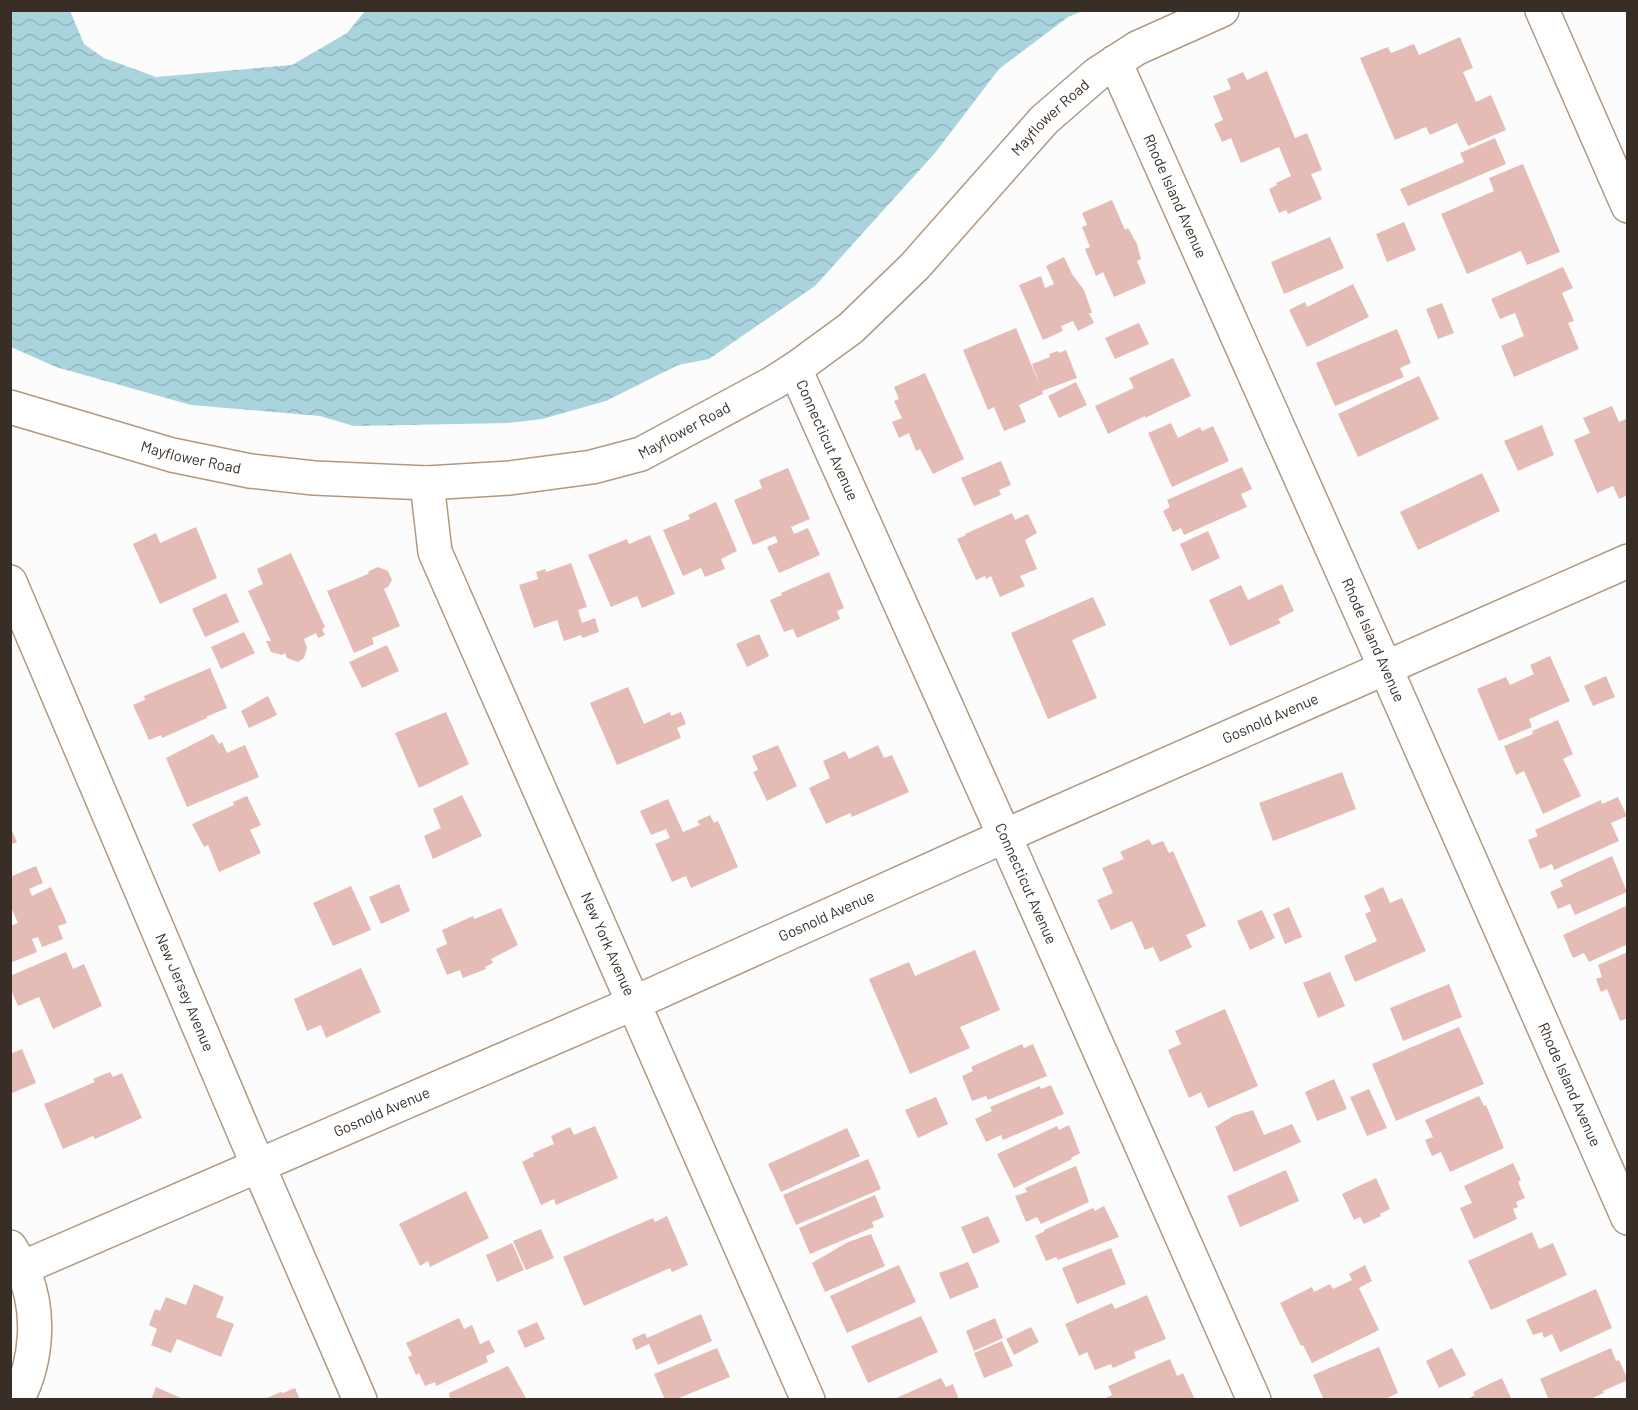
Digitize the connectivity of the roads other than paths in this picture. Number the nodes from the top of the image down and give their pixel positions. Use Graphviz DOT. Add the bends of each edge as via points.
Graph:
graph roads {
  1 [pos="1222,10"];
  2 [pos="1542,10"];
  3 [pos="1115,62"];
  4 [pos="1628,207"];
  5 [pos="795,369"];
  6 [pos="10,407"];
  7 [pos="427,483"];
  8 [pos="1628,561"];
  9 [pos="10,582"];
  10 [pos="1385,667"];
  11 [pos="1005,836"];
  12 [pos="634,1003"];
  13 [pos="258,1165"];
  14 [pos="1628,1218"];
  15 [pos="16,1258"];
  16 [pos="17,1400"];
  17 [pos="360,1400"];
  18 [pos="808,1400"];
  19 [pos="1254,1400"];
  1 -- 3 [label="street, Mayflower Road"];
  2 -- 4 [label="street"];
  3 -- 5 [label="street, Mayflower Road" via="1044,120 915,266 851,328"];
  3 -- 10 [label="street, Rhode Island Avenue"];
  5 -- 7 [label="street, Mayflower Road" via="641,454 592,467 510,478"];
  5 -- 11 [label="street, Connecticut Avenue"];
  6 -- 7 [label="street, Mayflower Road" via="172,455 250,471"];
  7 -- 12 [label="street, New York Avenue" via="435,552"];
  8 -- 10 [label="street, Gosnold Avenue"];
  9 -- 13 [label="street, New Jersey Avenue"];
  10 -- 11 [label="street, Gosnold Avenue"];
  10 -- 14 [label="street, Rhode Island Avenue"];
  11 -- 12 [label="street, Gosnold Avenue"];
  11 -- 19 [label="street, Connecticut Avenue"];
  12 -- 13 [label="street, Gosnold Avenue"];
  12 -- 18 [label="street, New York Avenue"];
  13 -- 15 [label="street, Gosnold Avenue"];
  13 -- 17 [label="street, New Jersey Avenue"];
  15 -- 16 [label="street" via="32,1298 35,1327 32,1358"];
}
